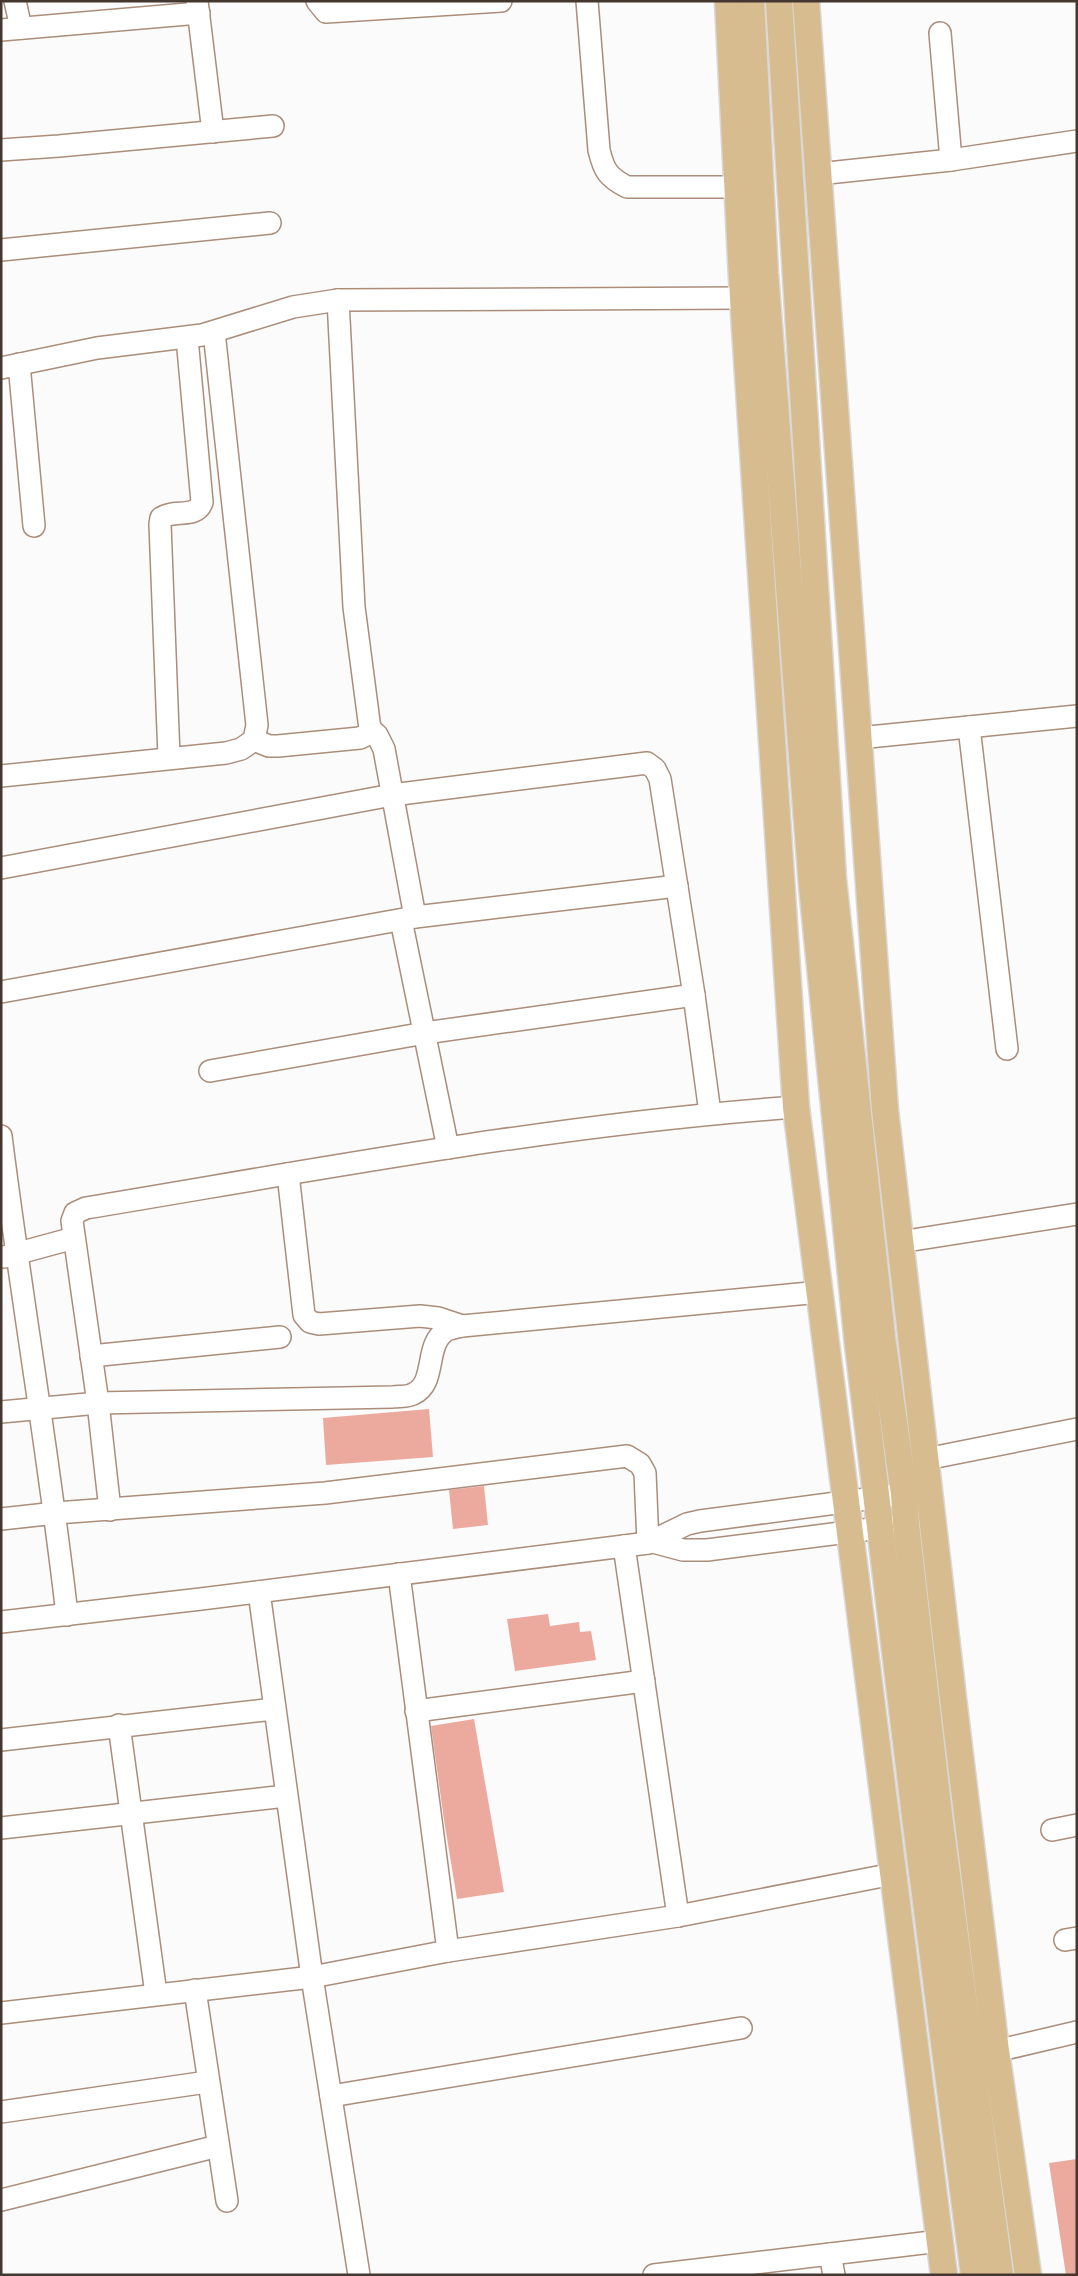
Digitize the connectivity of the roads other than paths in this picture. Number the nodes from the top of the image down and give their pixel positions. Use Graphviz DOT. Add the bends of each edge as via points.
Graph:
graph roads {
  1 [pos="15,1"];
  2 [pos="317,1"];
  3 [pos="501,1"];
  4 [pos="587,1"];
  5 [pos="728,1"];
  6 [pos="751,1"];
  7 [pos="779,1"];
  8 [pos="806,1"];
  9 [pos="198,7"];
  10 [pos="11,29"];
  11 [pos="940,33"];
  12 [pos="273,126"];
  13 [pos="213,132"];
  14 [pos="1077,141"];
  15 [pos="1,150"];
  16 [pos="951,160"];
  17 [pos="818,174"];
  18 [pos="750,186"];
  19 [pos="270,223"];
  20 [pos="1,250"];
  21 [pos="743,298"];
  22 [pos="338,300"];
  23 [pos="214,332"];
  24 [pos="187,338"];
  25 [pos="10,366"];
  26 [pos="34,526"];
  27 [pos="1077,716"];
  28 [pos="969,727"];
  29 [pos="370,729"];
  30 [pos="859,738"];
  31 [pos="254,740"];
  32 [pos="169,758"];
  33 [pos="1,776"];
  34 [pos="392,795"];
  35 [pos="1,868"];
  36 [pos="678,886"];
  37 [pos="408,919"];
  38 [pos="1,992"];
  39 [pos="694,995"];
  40 [pos="424,1033"];
  41 [pos="1007,1049"];
  42 [pos="210,1071"];
  43 [pos="796,1107"];
  44 [pos="710,1113"];
  45 [pos="1,1136"];
  46 [pos="448,1148"];
  47 [pos="288,1174"];
  48 [pos="1077,1214"];
  49 [pos="74,1238"];
  50 [pos="900,1242"];
  51 [pos="8,1256"];
  52 [pos="820,1292"];
  53 [pos="462,1326"];
  54 [pos="280,1338"];
  55 [pos="92,1356"];
  56 [pos="98,1403"];
  57 [pos="38,1408"];
  58 [pos="1,1412"];
  59 [pos="1077,1429"];
  60 [pos="926,1459"];
  61 [pos="930,1490"];
  62 [pos="904,1494"];
  63 [pos="878,1497"];
  64 [pos="845,1501"];
  65 [pos="110,1510"];
  66 [pos="56,1513"];
  67 [pos="1,1519"];
  68 [pos="932,1522"];
  69 [pos="906,1525"];
  70 [pos="880,1528"];
  71 [pos="849,1533"];
  72 [pos="650,1542"];
  73 [pos="624,1546"];
  74 [pos="399,1574"];
  75 [pos="259,1592"];
  76 [pos="67,1615"];
  77 [pos="1,1622"];
  78 [pos="644,1681"];
  79 [pos="274,1709"];
  80 [pos="416,1711"];
  81 [pos="119,1725"];
  82 [pos="1,1740"];
  83 [pos="286,1796"];
  84 [pos="131,1815"];
  85 [pos="1077,1825"];
  86 [pos="1,1828"];
  87 [pos="1052,1830"];
  88 [pos="893,1874"];
  89 [pos="678,1916"];
  90 [pos="448,1951"];
  91 [pos="312,1977"];
  92 [pos="195,1990"];
  93 [pos="156,1994"];
  94 [pos="1,2013"];
  95 [pos="741,2028"];
  96 [pos="1077,2032"];
  97 [pos="996,2051"];
  98 [pos="207,2082"];
  99 [pos="331,2096"];
  100 [pos="1,2112"];
  101 [pos="218,2146"];
  102 [pos="1,2200"];
  103 [pos="227,2201"];
  104 [pos="940,2241"];
  105 [pos="830,2254"];
  106 [pos="359,2275"];
  107 [pos="654,2275"];
  108 [pos="834,2275"];
  109 [pos="944,2275"];
  110 [pos="974,2275"];
  111 [pos="1000,2275"];
  112 [pos="1028,2275"];
  1 -- 10 [label="street"];
  2 -- 3 [label="street" via="326,12"];
  4 -- 18 [label="street" via="603,168 614,180 627,186"];
  5 -- 18 [label="main road"];
  6 -- 18 [label="main road"];
  7 -- 62 [label="main road" via="833,878 882,1338"];
  8 -- 17 [label="main road"];
  9 -- 10 [label="street"];
  9 -- 13 [label="street"];
  11 -- 16 [label="street"];
  12 -- 13 [label="street"];
  13 -- 15 [label="street"];
  14 -- 16 [label="street"];
  16 -- 17 [label="street"];
  17 -- 30 [label="main road"];
  18 -- 21 [label="main road"];
  18 -- 63 [label="main road" via="765,273 812,886 858,1345"];
  19 -- 20 [label="street"];
  21 -- 22 [label="street"];
  21 -- 43 [label="main road"];
  22 -- 23 [label="street" via="293,307"];
  22 -- 29 [label="street" via="354,606"];
  23 -- 24 [label="street"];
  23 -- 31 [label="street" via="257,725"];
  24 -- 25 [label="street" via="97,348"];
  24 -- 32 [label="street" via="202,502 190,512 166,514 160,524"];
  25 -- 26 [label="street"];
  27 -- 28 [label="street"];
  28 -- 30 [label="street"];
  28 -- 41 [label="street"];
  29 -- 31 [label="street" via="360,738 278,746"];
  29 -- 34 [label="street" via="384,749"];
  30 -- 50 [label="main road" via="885,1110"];
  31 -- 32 [label="street" via="241,749 226,753"];
  32 -- 33 [label="street"];
  34 -- 35 [label="street"];
  34 -- 36 [label="street" via="647,764 655,769 660,779"];
  34 -- 37 [label="street"];
  36 -- 37 [label="street"];
  36 -- 39 [label="street"];
  37 -- 38 [label="street"];
  37 -- 40 [label="street"];
  39 -- 40 [label="street"];
  39 -- 44 [label="street"];
  40 -- 42 [label="street"];
  40 -- 46 [label="street"];
  43 -- 44 [label="street"];
  43 -- 52 [label="main road"];
  44 -- 46 [label="street"];
  45 -- 51 [label="street"];
  46 -- 47 [label="street"];
  47 -- 49 [label="street" via="86,1208 75,1213 72,1221"];
  47 -- 53 [label="street" via="304,1315 310,1322 420,1316"];
  48 -- 50 [label="street"];
  49 -- 51 [label="street"];
  49 -- 55 [label="street"];
  50 -- 60 [label="main road"];
  51 -- 57 [label="street"];
  52 -- 53 [label="street"];
  52 -- 64 [label="main road"];
  53 -- 56 [label="street" via="447,1330 436,1339 428,1375 413,1394"];
  54 -- 55 [label="street"];
  55 -- 56 [label="street"];
  56 -- 57 [label="street"];
  56 -- 65 [label="street"];
  57 -- 58 [label="street"];
  57 -- 66 [label="street"];
  59 -- 60 [label="street"];
  60 -- 61 [label="main road"];
  61 -- 62 [label="street"];
  61 -- 68 [label="main road"];
  62 -- 63 [label="street"];
  62 -- 69 [label="main road"];
  63 -- 64 [label="street"];
  63 -- 70 [label="main road"];
  64 -- 71 [label="main road"];
  64 -- 72 [label="street" via="700,1520"];
  65 -- 66 [label="street"];
  65 -- 72 [label="street" via="325,1493 627,1456 640,1464 645,1473"];
  66 -- 67 [label="street"];
  66 -- 76 [label="street"];
  68 -- 69 [label="street"];
  68 -- 97 [label="main road"];
  69 -- 70 [label="street"];
  69 -- 111 [label="main road" via="939,1815"];
  70 -- 71 [label="street"];
  70 -- 110 [label="main road"];
  71 -- 72 [label="street" via="695,1551"];
  71 -- 88 [label="main road"];
  72 -- 73 [label="street"];
  73 -- 74 [label="street"];
  73 -- 78 [label="street"];
  74 -- 75 [label="street"];
  74 -- 80 [label="street"];
  75 -- 76 [label="street"];
  75 -- 79 [label="street"];
  76 -- 77 [label="street"];
  78 -- 80 [label="street"];
  78 -- 89 [label="street"];
  79 -- 81 [label="street"];
  79 -- 83 [label="street"];
  80 -- 90 [label="street"];
  81 -- 82 [label="street"];
  81 -- 84 [label="street"];
  83 -- 84 [label="street"];
  83 -- 91 [label="street"];
  84 -- 86 [label="street"];
  84 -- 93 [label="street"];
  85 -- 87 [label="street"];
  88 -- 89 [label="street"];
  88 -- 104 [label="main road"];
  89 -- 90 [label="street"];
  90 -- 91 [label="street"];
  91 -- 92 [label="street"];
  91 -- 99 [label="street"];
  92 -- 93 [label="street"];
  92 -- 98 [label="street"];
  93 -- 94 [label="street"];
  95 -- 99 [label="street"];
  96 -- 97 [label="street"];
  97 -- 112 [label="main road"];
  98 -- 100 [label="street"];
  98 -- 101 [label="street"];
  99 -- 106 [label="street"];
  101 -- 102 [label="street"];
  101 -- 103 [label="street"];
  104 -- 105 [label="street"];
  104 -- 109 [label="main road"];
  105 -- 107 [label="street"];
  105 -- 108 [label="street"];
}
